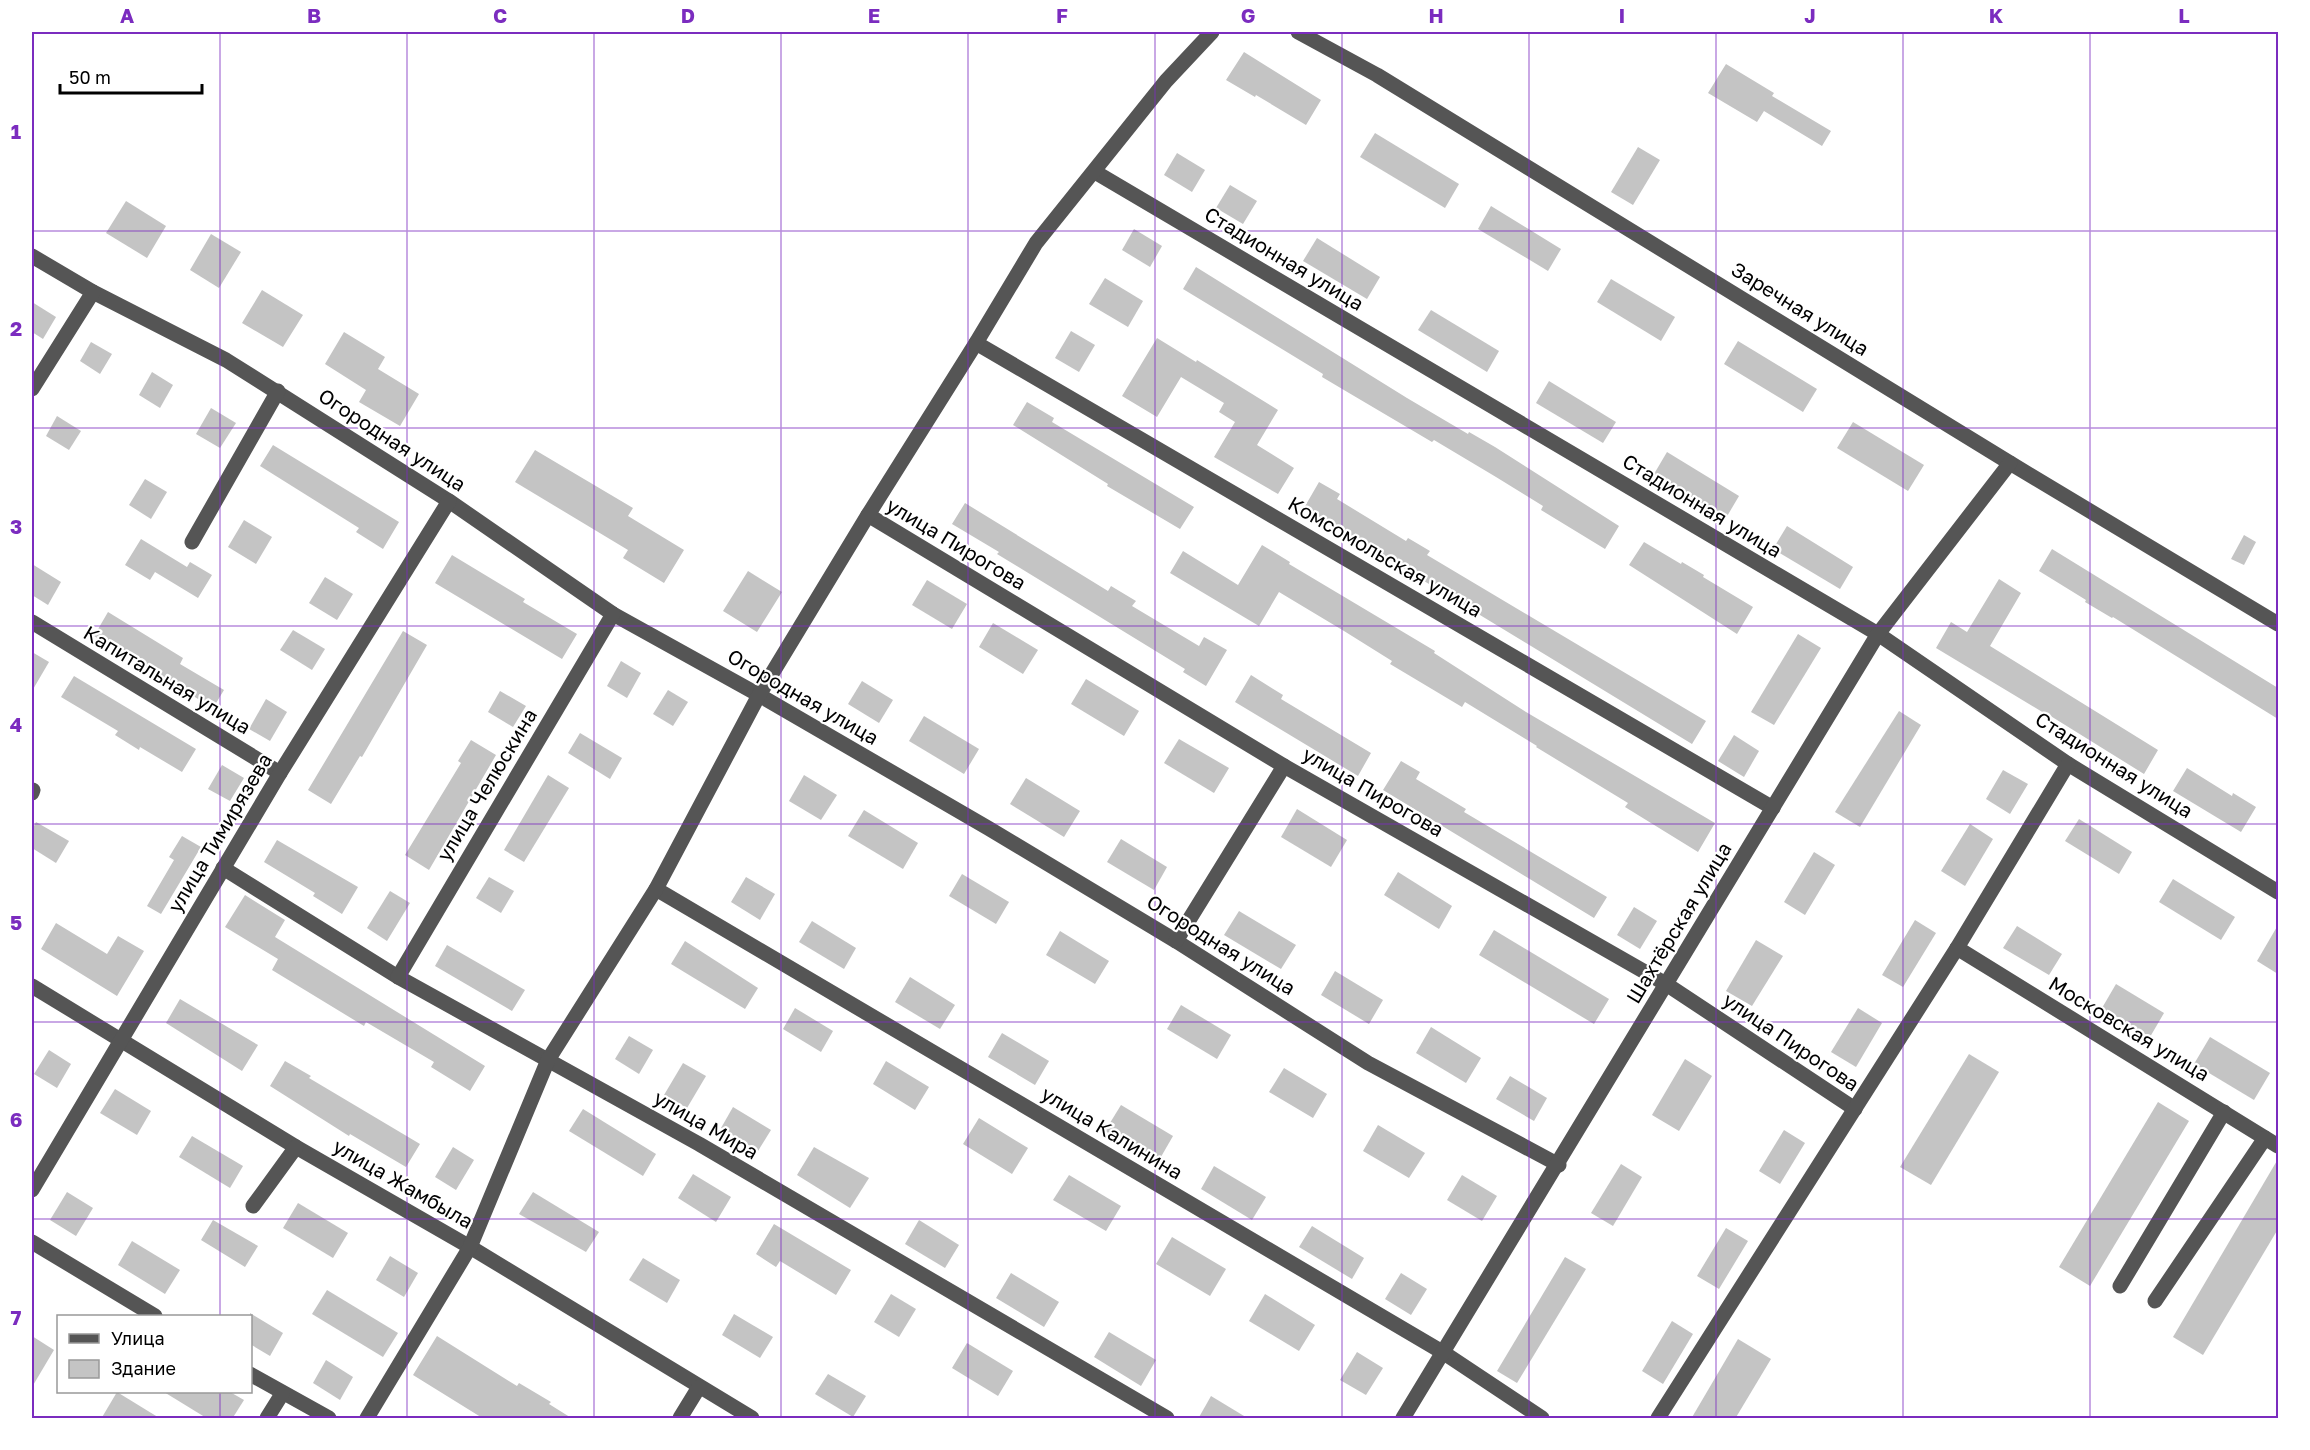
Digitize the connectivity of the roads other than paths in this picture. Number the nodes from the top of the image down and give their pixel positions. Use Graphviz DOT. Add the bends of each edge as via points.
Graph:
graph roads {
  1 [pos="1212,32"];
  2 [pos="1298,32"];
  3 [pos="1095,172"];
  4 [pos="32,256"];
  5 [pos="93,292"];
  6 [pos="976,343"];
  7 [pos="32,389"];
  8 [pos="278,391"];
  9 [pos="2010,463"];
  10 [pos="449,501"];
  11 [pos="868,515"];
  12 [pos="192,542"];
  13 [pos="613,614"];
  14 [pos="32,622"];
  15 [pos="2278,624"];
  16 [pos="1878,634"];
  17 [pos="759,695"];
  18 [pos="2068,764"];
  19 [pos="1284,765"];
  20 [pos="280,773"];
  21 [pos="1773,808"];
  22 [pos="223,868"];
  23 [pos="656,889"];
  24 [pos="2278,892"];
  25 [pos="1176,941"];
  26 [pos="1957,948"];
  27 [pos="398,977"];
  28 [pos="1666,984"];
  29 [pos="32,986"];
  30 [pos="122,1041"];
  31 [pos="548,1060"];
  32 [pos="1855,1109"];
  33 [pos="2224,1112"];
  34 [pos="2272,1142"];
  35 [pos="296,1147"];
  36 [pos="1559,1165"];
  37 [pos="32,1190"];
  38 [pos="253,1206"];
  39 [pos="32,1242"];
  40 [pos="470,1247"];
  41 [pos="2120,1286"];
  42 [pos="2155,1301"];
  43 [pos="152,1315"];
  44 [pos="1444,1353"];
  45 [pos="252,1375"];
  46 [pos="699,1387"];
  47 [pos="282,1394"];
  48 [pos="267,1419"];
  49 [pos="329,1419"];
  50 [pos="366,1419"];
  51 [pos="680,1419"];
  52 [pos="752,1419"];
  53 [pos="1167,1419"];
  54 [pos="1403,1419"];
  55 [pos="1542,1419"];
  56 [pos="1658,1419"];
  1 -- 3 [label="street" via="1166,81"];
  2 -- 9 [label="street, Заречная улица" via="1377,75"];
  3 -- 6 [label="street" via="1036,243"];
  3 -- 16 [label="street, Стадионная улица"];
  4 -- 5 [label="street, Огородная улица"];
  5 -- 7 [label="street"];
  5 -- 8 [label="street, Огородная улица"];
  6 -- 11 [label="street"];
  6 -- 21 [label="street, Комсомольская улица"];
  8 -- 10 [label="street, Огородная улица"];
  8 -- 12 [label="street"];
  9 -- 15 [label="street, Заречная улица"];
  9 -- 16 [label="street, Шахтёрская улица"];
  10 -- 13 [label="street, Огородная улица"];
  10 -- 20 [label="street, улица Тимирязева"];
  11 -- 17 [label="street"];
  11 -- 19 [label="street, улица Пирогова"];
  13 -- 17 [label="street, Огородная улица"];
  13 -- 27 [label="street, улица Челюскина"];
  14 -- 20 [label="street, Капитальная улица"];
  16 -- 18 [label="street, Стадионная улица"];
  16 -- 21 [label="street, Шахтёрская улица"];
  17 -- 23 [label="street"];
  17 -- 25 [label="street, Огородная улица"];
  18 -- 24 [label="street, Стадионная улица"];
  18 -- 26 [label="street"];
  19 -- 25 [label="street"];
  19 -- 28 [label="street, улица Пирогова"];
  20 -- 22 [label="street, улица Тимирязева"];
  21 -- 28 [label="street, Шахтёрская улица"];
  22 -- 27 [label="street, улица Мира"];
  22 -- 30 [label="street, улица Тимирязева"];
  23 -- 31 [label="street"];
  23 -- 44 [label="street, улица Калинина"];
  25 -- 36 [label="street, Огородная улица" via="1368,1063"];
  26 -- 32 [label="street"];
  26 -- 33 [label="street, Московская улица"];
  27 -- 31 [label="street, улица Мира"];
  28 -- 32 [label="street, улица Пирогова"];
  28 -- 36 [label="street, Шахтёрская улица"];
  29 -- 30 [label="street, улица Жамбыла"];
  30 -- 35 [label="street, улица Жамбыла"];
  30 -- 37 [label="street, улица Тимирязева"];
  31 -- 40 [label="street"];
  31 -- 53 [label="street, улица Мира"];
  32 -- 56 [label="street"];
  33 -- 34 [label="street, Московская улица"];
  33 -- 41 [label="street"];
  34 -- 42 [label="street"];
  35 -- 38 [label="street"];
  35 -- 40 [label="street, улица Жамбыла"];
  36 -- 44 [label="street, Шахтёрская улица"];
  39 -- 43 [label="street"];
  40 -- 46 [label="street, улица Жамбыла"];
  40 -- 50 [label="street"];
  44 -- 54 [label="street, Шахтёрская улица"];
  44 -- 55 [label="street, улица Калинина"];
  45 -- 47 [label="street"];
  46 -- 51 [label="street"];
  46 -- 52 [label="street, улица Жамбыла"];
  47 -- 48 [label="street"];
  47 -- 49 [label="street"];
}
